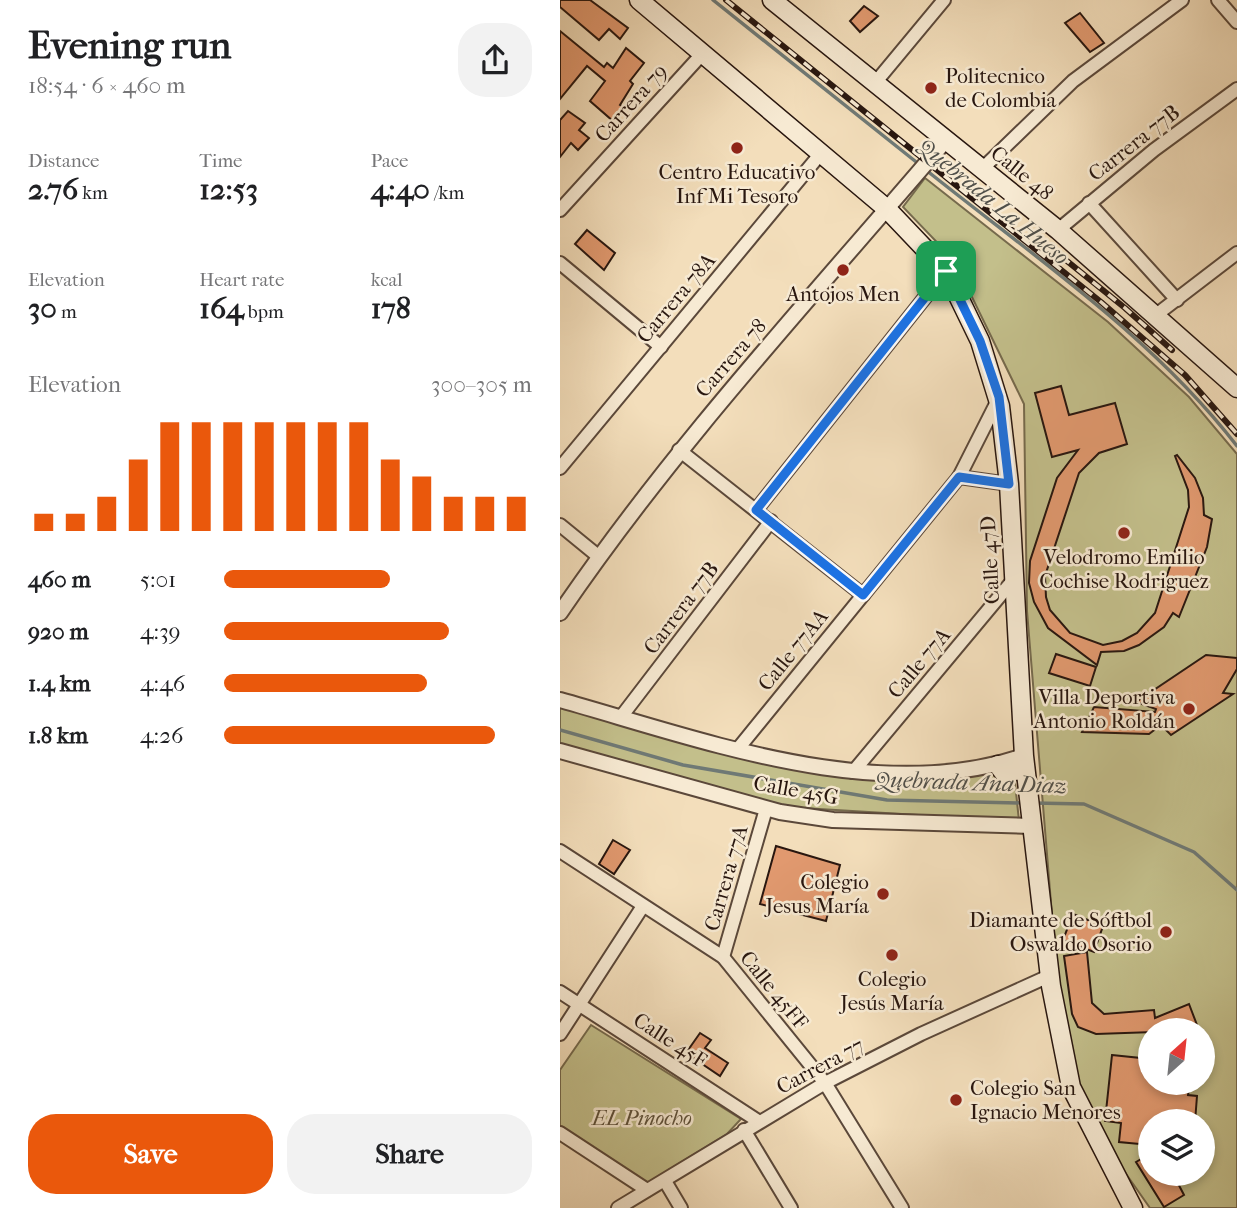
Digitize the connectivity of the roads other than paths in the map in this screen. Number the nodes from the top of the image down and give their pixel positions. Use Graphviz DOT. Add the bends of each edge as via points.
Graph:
graph roads {
  1 [pos="639,0"];
  2 [pos="772,0"];
  3 [pos="944,0"];
  4 [pos="1182,0"];
  5 [pos="1218,0"];
  6 [pos="1237,22"];
  7 [pos="703,53"];
  8 [pos="875,83"];
  9 [pos="1237,89"];
  10 [pos="946,140"];
  11 [pos="822,152"];
  12 [pos="982,169"];
  13 [pos="1089,203"];
  14 [pos="887,209"];
  15 [pos="560,210"];
  16 [pos="1058,230"];
  17 [pos="1237,253"];
  18 [pos="560,263"];
  19 [pos="946,271"];
  20 [pos="1177,300"];
  21 [pos="1156,314"];
  22 [pos="661,347"];
  23 [pos="1237,388"];
  24 [pos="999,397"];
  25 [pos="679,450"];
  26 [pos="560,468"];
  27 [pos="959,477"];
  28 [pos="1009,484"];
  29 [pos="756,510"];
  30 [pos="771,521"];
  31 [pos="560,525"];
  32 [pos="598,556"];
  33 [pos="1014,579"];
  34 [pos="863,595"];
  35 [pos="560,613"];
  36 [pos="560,700"];
  37 [pos="621,718"];
  38 [pos="737,750"];
  39 [pos="560,751"];
  40 [pos="998,765"];
  41 [pos="1025,766"];
  42 [pos="853,772"];
  43 [pos="766,809"];
  44 [pos="1030,821"];
  45 [pos="560,851"];
  46 [pos="643,906"];
  47 [pos="723,957"];
  48 [pos="1049,976"];
  49 [pos="560,992"];
  50 [pos="580,1004"];
  51 [pos="560,1034"];
  52 [pos="825,1083"];
  53 [pos="758,1121"];
  54 [pos="744,1130"];
  55 [pos="560,1133"];
  56 [pos="665,1181"];
  57 [pos="648,1190"];
  58 [pos="618,1208"];
  59 [pos="681,1208"];
  60 [pos="791,1208"];
  61 [pos="902,1208"];
  62 [pos="1133,1208"];
  1 -- 7 [label="main road, Calle 47D"];
  2 -- 8 [label="main road, Calle 48"];
  3 -- 8 [label="street"];
  4 -- 12 [label="street" via="1073,81"];
  5 -- 6 [label="street"];
  7 -- 11 [label="main road, Calle 47D"];
  7 -- 15 [label="street, Carrera 79"];
  8 -- 10 [label="main road, Calle 48"];
  9 -- 13 [label="street, Carrera 77B"];
  10 -- 12 [label="main road, Calle 48"];
  10 -- 14 [label="street, Carrera 78"];
  11 -- 14 [label="main road, Calle 47D"];
  11 -- 22 [label="street, Carrera 78A"];
  12 -- 16 [label="main road, Calle 48"];
  13 -- 16 [label="street, Carrera 77B"];
  13 -- 20 [label="street"];
  14 -- 19 [label="main road, Calle 47D"];
  14 -- 25 [label="street, Carrera 78"];
  16 -- 21 [label="main road, Calle 48"];
  17 -- 20 [label="street"];
  18 -- 22 [label="street"];
  19 -- 24 [label="main road, Calle 47D" via="980,341"];
  19 -- 29 [label="street"];
  20 -- 21 [label="street"];
  21 -- 23 [label="main road, Calle 48"];
  22 -- 26 [label="street, Carrera 78A"];
  24 -- 27 [label="street, Calle 77AA"];
  24 -- 28 [label="main road, Calle 47D"];
  25 -- 29 [label="street"];
  25 -- 32 [label="street, Carrera 78"];
  27 -- 28 [label="street"];
  27 -- 34 [label="street, Calle 77AA"];
  28 -- 33 [label="main road, Calle 47D"];
  29 -- 30 [label="street"];
  30 -- 34 [label="street"];
  30 -- 37 [label="street, Carrera 77B"];
  31 -- 32 [label="street"];
  32 -- 35 [label="street, Carrera 78"];
  33 -- 41 [label="main road, Calle 47D"];
  33 -- 42 [label="street, Calle 77A"];
  34 -- 38 [label="street, Calle 77AA"];
  36 -- 37 [label="street, Calle 45G"];
  37 -- 38 [label="street, Calle 45G"];
  38 -- 42 [label="street, Calle 45G"];
  39 -- 43 [label="street, Calle 45G"];
  40 -- 41 [label="main road" via="1004,773"];
  40 -- 42 [label="street, Calle 45G" via="917,773"];
  41 -- 44 [label="main road, Calle 47D"];
  43 -- 44 [label="street, Calle 45G" via="833,820"];
  43 -- 47 [label="street, Carrera 77A"];
  44 -- 48 [label="main road, Calle 47D"];
  45 -- 46 [label="street, Calle 45FF"];
  46 -- 47 [label="street, Calle 45FF"];
  46 -- 50 [label="street"];
  47 -- 52 [label="street, Calle 45FF"];
  48 -- 52 [label="street, Carrera 77"];
  48 -- 62 [label="main road, Calle 47D" via="1071,1087"];
  49 -- 50 [label="street, Calle 45F"];
  50 -- 51 [label="street"];
  50 -- 53 [label="street, Calle 45F"];
  52 -- 53 [label="street, Carrera 77"];
  52 -- 61 [label="street, Calle 45FF"];
  53 -- 54 [label="street, Carrera 77"];
  54 -- 56 [label="street, Carrera 77"];
  54 -- 60 [label="street"];
  55 -- 57 [label="street"];
  56 -- 57 [label="street, Carrera 77"];
  56 -- 59 [label="street"];
  57 -- 58 [label="street, Carrera 77"];
}
